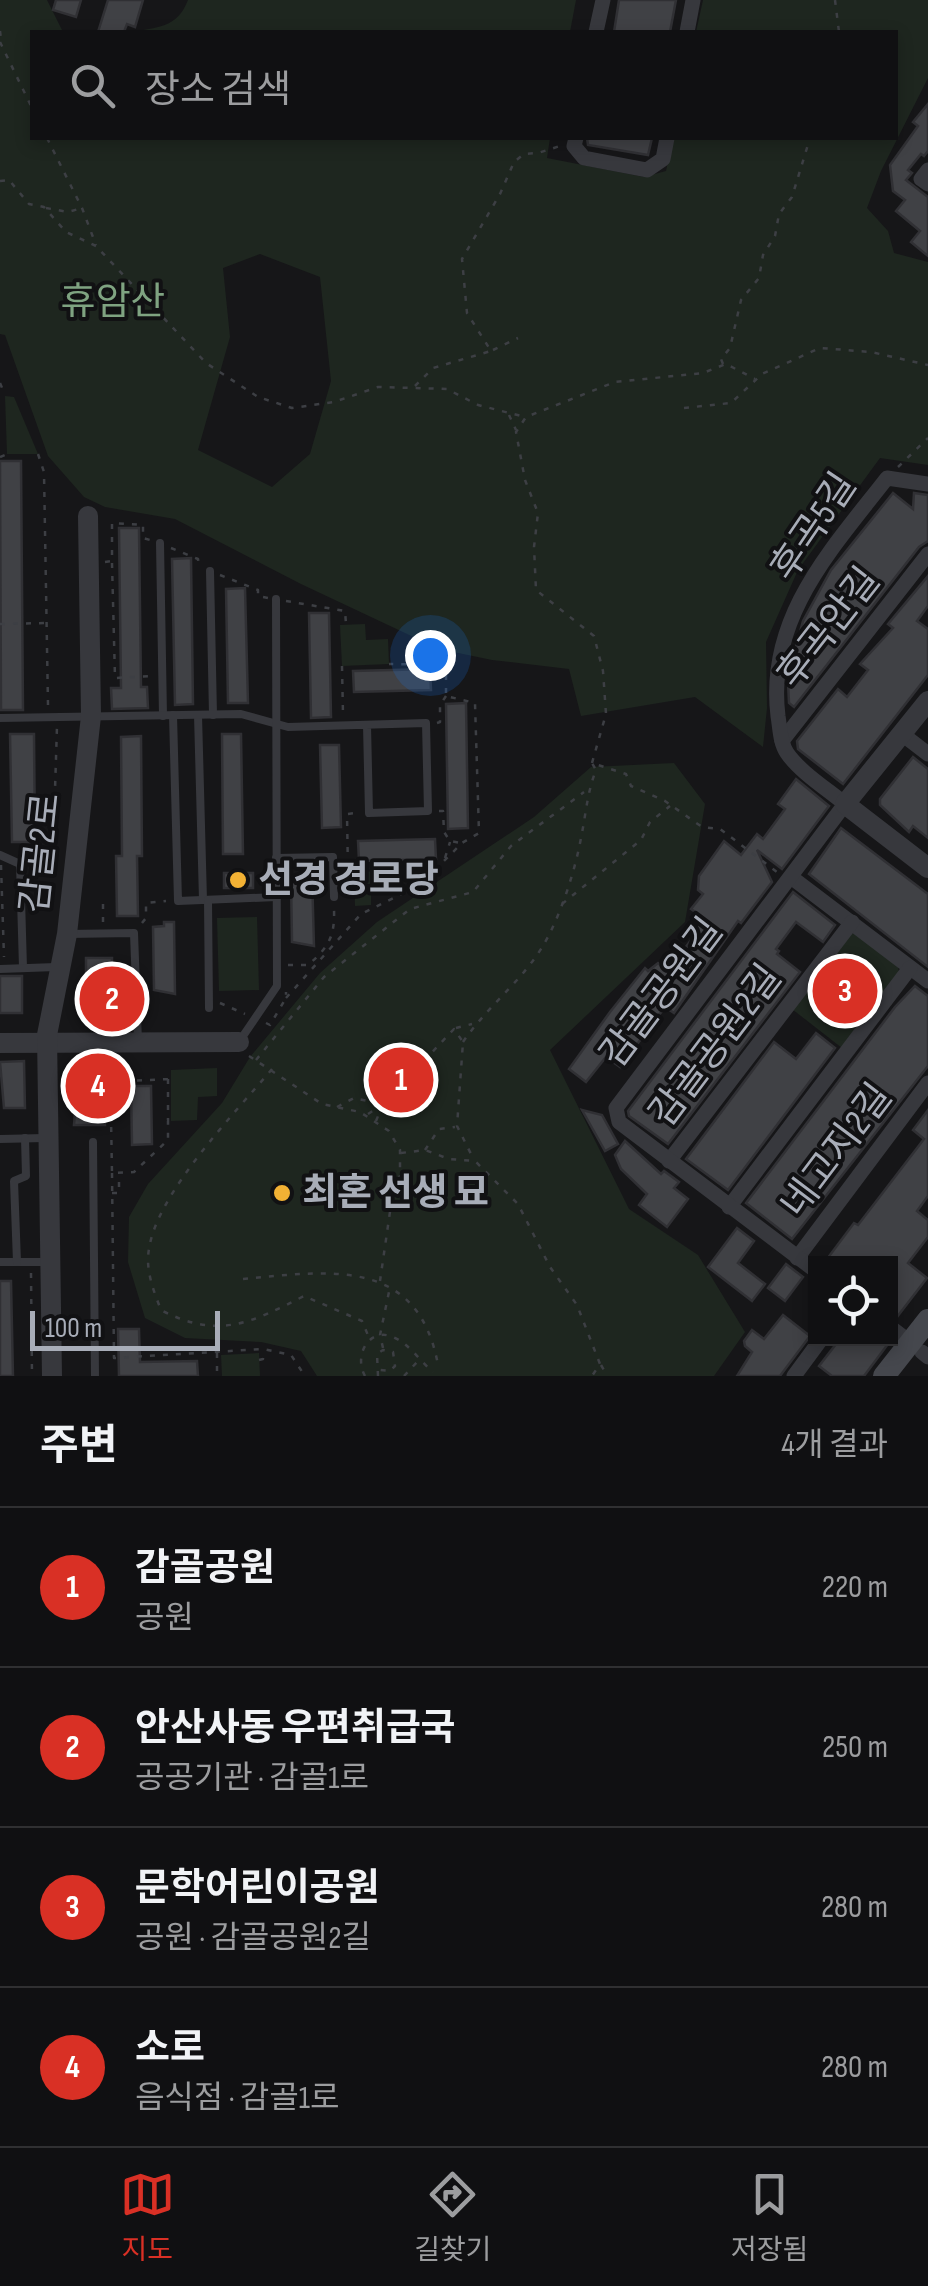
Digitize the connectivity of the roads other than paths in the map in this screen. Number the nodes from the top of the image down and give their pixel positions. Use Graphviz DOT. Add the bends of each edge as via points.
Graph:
graph roads {
  1 [pos="603,0"];
  2 [pos="693,0"];
  3 [pos="596,30"];
  4 [pos="687,30"];
  5 [pos="667,140"];
  6 [pos="575,142"];
  7 [pos="928,170"];
  8 [pos="928,184"];
  9 [pos="928,484"];
  10 [pos="88,516"];
  11 [pos="160,543"];
  12 [pos="928,554"];
  13 [pos="210,571"];
  14 [pos="276,600"];
  15 [pos="928,701"];
  16 [pos="168,715"];
  17 [pos="198,715"];
  18 [pos="213,715"];
  19 [pos="91,716"];
  20 [pos="0,718"];
  21 [pos="278,724"];
  22 [pos="367,725"];
  23 [pos="902,734"];
  24 [pos="782,741"];
  25 [pos="928,754"];
  26 [pos="845,804"];
  27 [pos="0,855"];
  28 [pos="276,858"];
  29 [pos="928,868"];
  30 [pos="790,879"];
  31 [pos="276,897"];
  32 [pos="334,897"];
  33 [pos="205,900"];
  34 [pos="852,922"];
  35 [pos="67,934"];
  36 [pos="60,967"];
  37 [pos="23,968"];
  38 [pos="910,968"];
  39 [pos="2,969"];
  40 [pos="928,981"];
  41 [pos="209,1003"];
  42 [pos="138,1042"];
  43 [pos="239,1042"];
  44 [pos="0,1043"];
  45 [pos="47,1043"];
  46 [pos="928,1083"];
  47 [pos="0,1138"];
  48 [pos="25,1138"];
  49 [pos="48,1138"];
  50 [pos="92,1142"];
  51 [pos="669,1161"];
  52 [pos="728,1206"];
  53 [pos="797,1258"];
  54 [pos="0,1262"];
  55 [pos="17,1262"];
  56 [pos="41,1262"];
  57 [pos="808,1266"];
  58 [pos="928,1320"];
  59 [pos="898,1332"];
  60 [pos="816,1346"];
  61 [pos="922,1349"];
  62 [pos="52,1376"];
  63 [pos="95,1376"];
  64 [pos="794,1376"];
  65 [pos="884,1376"];
  66 [pos="903,1376"];
  1 -- 3 [label="street"];
  2 -- 4 [label="street"];
  5 -- 6 [label="street" via="663,159 647,170 584,158"];
  7 -- 8 [label="street" via="921,179"];
  9 -- 24 [label="street, 후곡5길" via="887,478 808,580 779,653"];
  10 -- 19 [label="street, 감골2로"];
  11 -- 16 [label="lane"];
  12 -- 24 [label="street, 후곡안길"];
  13 -- 18 [label="lane"];
  14 -- 21 [label="lane"];
  15 -- 23 [label="street"];
  16 -- 17 [label="lane"];
  16 -- 19 [label="lane"];
  16 -- 33 [label="lane" via="178,901"];
  17 -- 18 [label="lane"];
  17 -- 33 [label="lane"];
  18 -- 21 [label="lane"];
  19 -- 20 [label="lane"];
  19 -- 35 [label="street, 감골2로"];
  21 -- 22 [label="lane"];
  21 -- 28 [label="lane"];
  22 -- 22 [label="lane" via="369,813 428,812 426,723"];
  23 -- 25 [label="street"];
  23 -- 26 [label="street"];
  24 -- 26 [label="street" via="787,754"];
  26 -- 29 [label="street"];
  26 -- 30 [label="street, 감골공원길"];
  27 -- 37 [label="lane" via="20,864"];
  28 -- 31 [label="lane"];
  28 -- 32 [label="lane" via="333,857"];
  30 -- 34 [label="street"];
  30 -- 51 [label="street, 감골공원길" via="616,1108 619,1122"];
  31 -- 33 [label="lane"];
  31 -- 43 [label="lane" via="276,986"];
  33 -- 41 [label="lane"];
  34 -- 38 [label="street"];
  34 -- 51 [label="street, 감골공원2길"];
  35 -- 36 [label="street, 감골2로"];
  35 -- 42 [label="lane" via="134,933"];
  36 -- 37 [label="lane"];
  36 -- 45 [label="street, 감골2로"];
  37 -- 39 [label="lane"];
  38 -- 40 [label="street"];
  38 -- 52 [label="street"];
  42 -- 43 [label="street"];
  42 -- 45 [label="street"];
  44 -- 45 [label="street"];
  45 -- 49 [label="street, 감골2로"];
  46 -- 53 [label="street, 네고지2길"];
  47 -- 48 [label="lane"];
  48 -- 49 [label="lane"];
  48 -- 55 [label="lane" via="26,1176 14,1181"];
  49 -- 56 [label="street, 감골2로"];
  50 -- 63 [label="lane"];
  51 -- 52 [label="street, 감골공원길"];
  52 -- 53 [label="street, 감골공원길"];
  53 -- 57 [label="street, 감골공원길"];
  54 -- 55 [label="lane"];
  55 -- 56 [label="lane"];
  56 -- 62 [label="street, 감골2로"];
  58 -- 61 [label="main road"];
  59 -- 61 [label="street"];
  60 -- 64 [label="street"];
  61 -- 65 [label="main road"];
  61 -- 66 [label="main road"];
}
